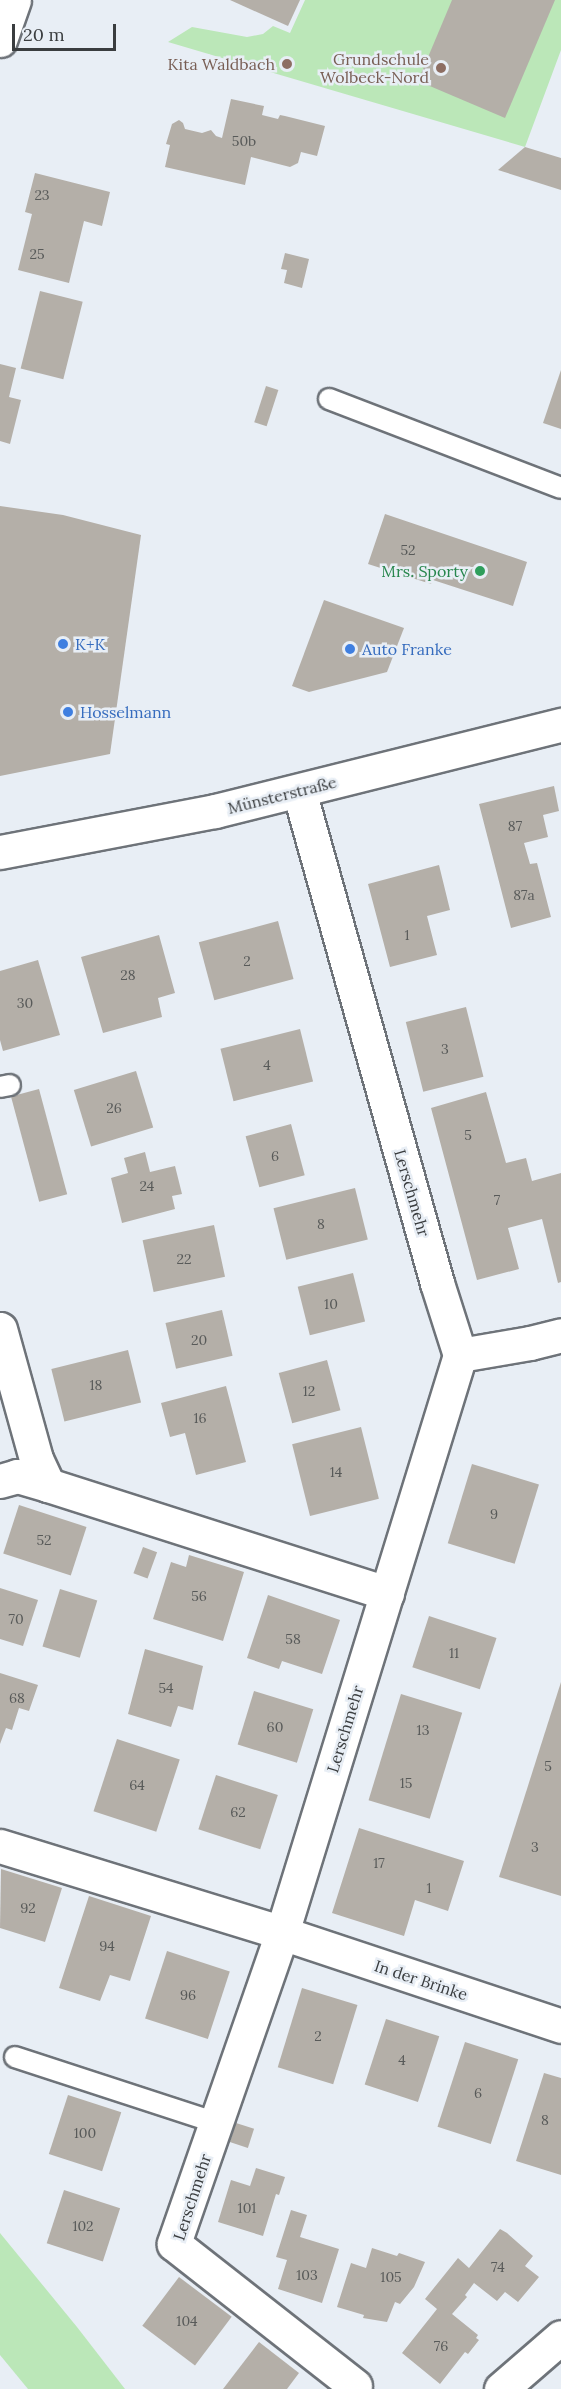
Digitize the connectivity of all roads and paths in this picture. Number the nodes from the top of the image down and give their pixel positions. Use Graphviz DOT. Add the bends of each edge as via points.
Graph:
graph roads {
  1 [pos="14,0"];
  2 [pos="0,40"];
  3 [pos="329,399"];
  4 [pos="561,488"];
  5 [pos="561,725"];
  6 [pos="299,791"];
  7 [pos="0,852"];
  8 [pos="0,1329"];
  9 [pos="561,1335"];
  10 [pos="460,1354"];
  11 [pos="0,1481"];
  12 [pos="48,1485"];
  13 [pos="387,1593"];
  14 [pos="0,1846"];
  15 [pos="282,1933"];
  16 [pos="561,2026"];
  17 [pos="15,2057"];
  18 [pos="217,2123"];
  19 [pos="561,2337"];
  20 [pos="355,2386"];
  21 [pos="501,2389"];
  1 -- 2 [label="street"];
  3 -- 4 [label="lane"];
  5 -- 6 [label="street, Münsterstraße"];
  6 -- 7 [label="street, Münsterstraße"];
  6 -- 10 [label="street, Lerschmehr"];
  8 -- 12 [label="street" via="36,1459"];
  9 -- 10 [label="street"];
  10 -- 13 [label="street, Lerschmehr"];
  11 -- 12 [label="street" via="17,1476"];
  12 -- 13 [label="street"];
  13 -- 15 [label="street, Lerschmehr"];
  14 -- 15 [label="street"];
  15 -- 16 [label="street, In der Brinke"];
  15 -- 18 [label="street, Lerschmehr"];
  17 -- 18 [label="lane"];
  18 -- 20 [label="street, Lerschmehr" via="174,2244"];
  19 -- 21 [label="street"];
}
